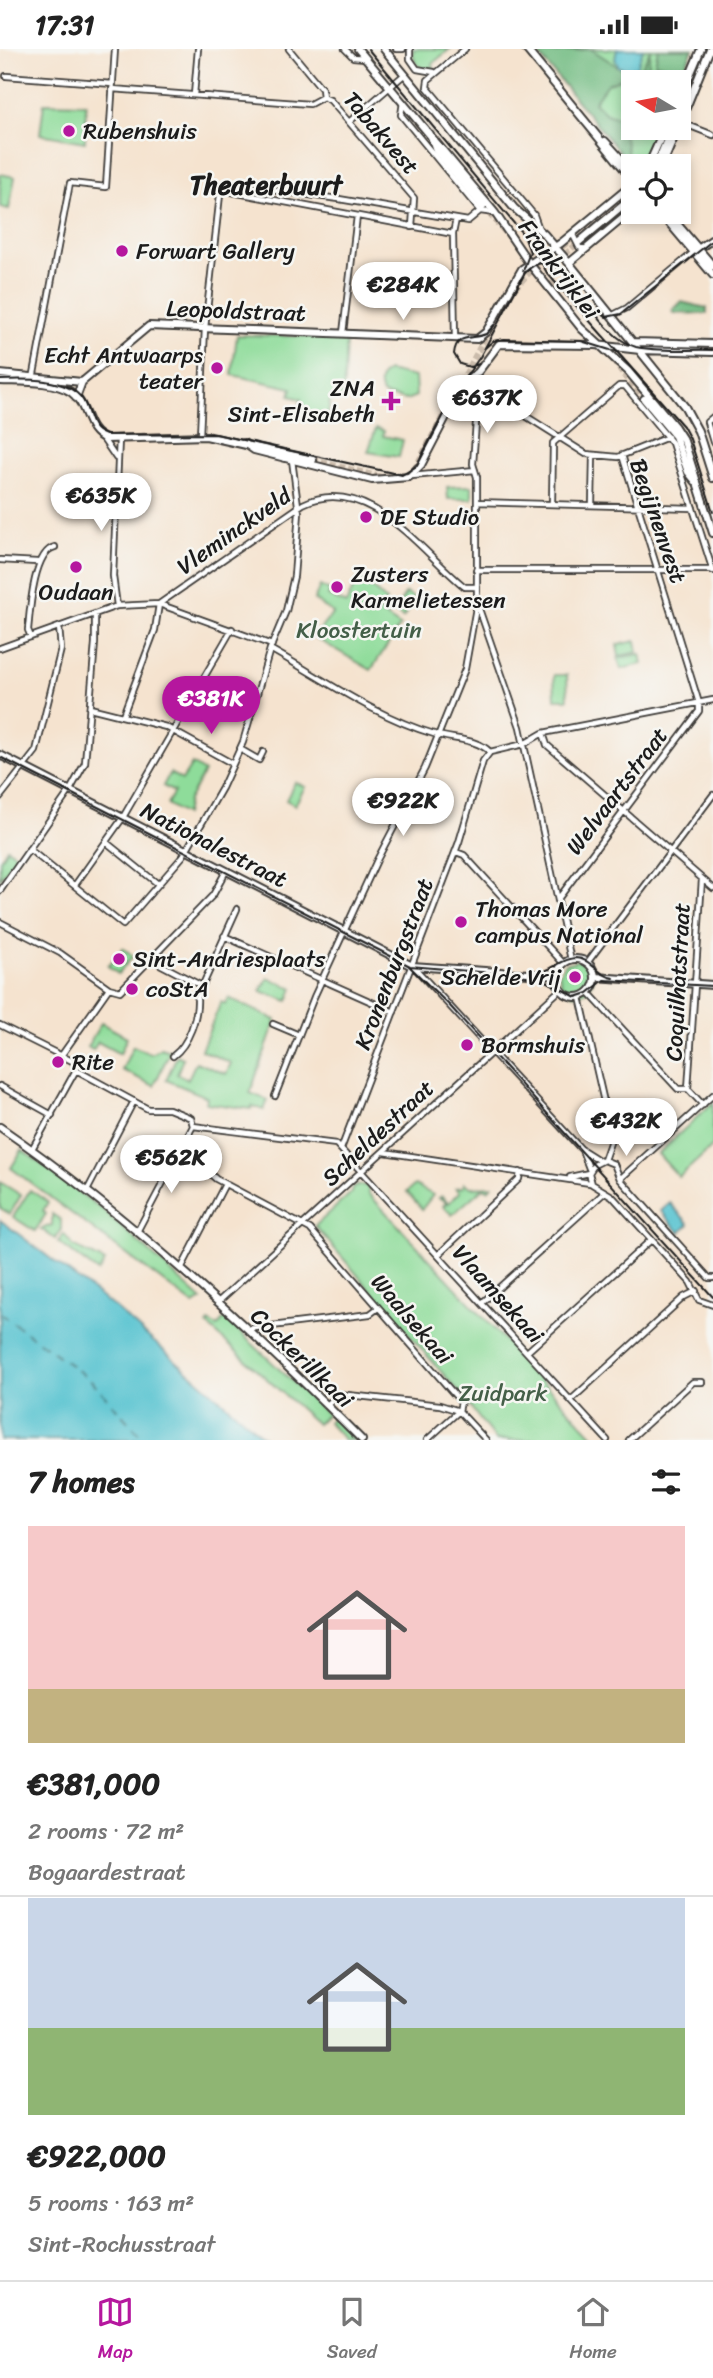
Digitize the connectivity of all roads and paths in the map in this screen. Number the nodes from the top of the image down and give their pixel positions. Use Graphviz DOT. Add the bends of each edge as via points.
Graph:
graph roads {
  1 [pos="115,49"];
  2 [pos="198,49"];
  3 [pos="289,49"];
  4 [pos="345,49"];
  5 [pos="358,49"];
  6 [pos="384,49"];
  7 [pos="396,49"];
  8 [pos="403,49"];
  9 [pos="410,49"];
  10 [pos="465,49"];
  11 [pos="526,49"];
  12 [pos="701,49"];
  13 [pos="710,49"];
  14 [pos="367,58"];
  15 [pos="440,70"];
  16 [pos="691,73"];
  17 [pos="405,75"];
  18 [pos="6,76"];
  19 [pos="113,86"];
  20 [pos="391,86"];
  21 [pos="194,95"];
  22 [pos="691,96"];
  23 [pos="323,97"];
  24 [pos="403,102"];
  25 [pos="439,117"];
  26 [pos="453,119"];
  27 [pos="583,119"];
  28 [pos="349,122"];
  29 [pos="691,127"];
  30 [pos="429,132"];
  31 [pos="713,135"];
  32 [pos="621,159"];
  33 [pos="621,166"];
  34 [pos="228,187"];
  35 [pos="621,193"];
  36 [pos="621,207"];
  37 [pos="482,209"];
  38 [pos="415,212"];
  39 [pos="495,213"];
  40 [pos="357,216"];
  41 [pos="456,219"];
  42 [pos="621,220"];
  43 [pos="671,224"];
  44 [pos="676,224"];
  45 [pos="412,227"];
  46 [pos="540,230"];
  47 [pos="453,234"];
  48 [pos="573,234"];
  49 [pos="713,239"];
  50 [pos="579,242"];
  51 [pos="555,246"];
  52 [pos="585,249"];
  53 [pos="696,250"];
  54 [pos="529,263"];
  55 [pos="569,263"];
  56 [pos="713,265"];
  57 [pos="713,275"];
  58 [pos="612,315"];
  59 [pos="205,328"];
  60 [pos="343,333"];
  61 [pos="455,339"];
  62 [pos="634,342"];
  63 [pos="713,344"];
  64 [pos="596,345"];
  65 [pos="640,350"];
  66 [pos="713,352"];
  67 [pos="0,375"];
  68 [pos="33,380"];
  69 [pos="0,381"];
  70 [pos="636,381"];
  71 [pos="79,383"];
  72 [pos="634,396"];
  73 [pos="76,398"];
  74 [pos="644,399"];
  75 [pos="710,419"];
  76 [pos="201,435"];
  77 [pos="102,437"];
  78 [pos="558,437"];
  79 [pos="668,437"];
  80 [pos="119,439"];
  81 [pos="713,442"];
  82 [pos="244,443"];
  83 [pos="593,455"];
  84 [pos="622,455"];
  85 [pos="116,459"];
  86 [pos="292,459"];
  87 [pos="313,460"];
  88 [pos="475,470"];
  89 [pos="412,476"];
  90 [pos="713,478"];
  91 [pos="697,483"];
  92 [pos="477,502"];
  93 [pos="552,504"];
  94 [pos="592,505"];
  95 [pos="637,506"];
  96 [pos="298,507"];
  97 [pos="692,508"];
  98 [pos="713,533"];
  99 [pos="55,547"];
  100 [pos="0,560"];
  101 [pos="37,562"];
  102 [pos="476,570"];
  103 [pos="657,570"];
  104 [pos="713,570"];
  105 [pos="476,587"];
  106 [pos="477,602"];
  107 [pos="159,604"];
  108 [pos="117,606"];
  109 [pos="95,614"];
  110 [pos="59,627"];
  111 [pos="232,629"];
  112 [pos="31,637"];
  113 [pos="271,647"];
  114 [pos="0,648"];
  115 [pos="713,701"];
  116 [pos="699,703"];
  117 [pos="90,708"];
  118 [pos="123,715"];
  119 [pos="175,731"];
  120 [pos="437,735"];
  121 [pos="544,736"];
  122 [pos="524,744"];
  123 [pos="240,749"];
  124 [pos="263,752"];
  125 [pos="491,752"];
  126 [pos="0,755"];
  127 [pos="233,764"];
  128 [pos="23,767"];
  129 [pos="70,790"];
  130 [pos="713,795"];
  131 [pos="0,797"];
  132 [pos="624,811"];
  133 [pos="123,817"];
  134 [pos="106,842"];
  135 [pos="29,849"];
  136 [pos="187,850"];
  137 [pos="456,851"];
  138 [pos="670,851"];
  139 [pos="227,870"];
  140 [pos="702,878"];
  141 [pos="158,884"];
  142 [pos="75,885"];
  143 [pos="713,888"];
  144 [pos="0,891"];
  145 [pos="558,899"];
  146 [pos="237,909"];
  147 [pos="0,922"];
  148 [pos="345,931"];
  149 [pos="224,936"];
  150 [pos="152,960"];
  151 [pos="572,960"];
  152 [pos="587,963"];
  153 [pos="564,964"];
  154 [pos="412,966"];
  155 [pos="558,976"];
  156 [pos="595,978"];
  157 [pos="324,982"];
  158 [pos="695,984"];
  159 [pos="713,985"];
  160 [pos="202,986"];
  161 [pos="109,988"];
  162 [pos="561,989"];
  163 [pos="588,992"];
  164 [pos="580,997"];
  165 [pos="394,1012"];
  166 [pos="273,1024"];
  167 [pos="0,1025"];
  168 [pos="299,1035"];
  169 [pos="493,1052"];
  170 [pos="61,1056"];
  171 [pos="173,1056"];
  172 [pos="76,1070"];
  173 [pos="0,1086"];
  174 [pos="688,1089"];
  175 [pos="713,1095"];
  176 [pos="275,1096"];
  177 [pos="134,1101"];
  178 [pos="703,1105"];
  179 [pos="52,1115"];
  180 [pos="193,1126"];
  181 [pos="0,1127"];
  182 [pos="181,1148"];
  183 [pos="32,1149"];
  184 [pos="341,1149"];
  185 [pos="581,1149"];
  186 [pos="383,1152"];
  187 [pos="602,1161"];
  188 [pos="520,1172"];
  189 [pos="590,1172"];
  190 [pos="361,1173"];
  191 [pos="565,1178"];
  192 [pos="620,1179"];
  193 [pos="591,1183"];
  194 [pos="225,1184"];
  195 [pos="88,1189"];
  196 [pos="606,1191"];
  197 [pos="302,1225"];
  198 [pos="138,1230"];
  199 [pos="651,1240"];
  200 [pos="438,1255"];
  201 [pos="181,1269"];
  202 [pos="713,1272"];
  203 [pos="711,1278"];
  204 [pos="696,1291"];
  205 [pos="218,1302"];
  206 [pos="482,1303"];
  207 [pos="713,1305"];
  208 [pos="378,1308"];
  209 [pos="247,1329"];
  210 [pos="527,1352"];
  211 [pos="702,1382"];
  212 [pos="571,1400"];
  213 [pos="327,1405"];
  214 [pos="459,1411"];
  215 [pos="362,1440"];
  216 [pos="428,1440"];
  217 [pos="486,1440"];
  218 [pos="607,1440"];
  219 [pos="629,1440"];
  1 -- 19 [label="street"];
  2 -- 21 [label="street"];
  3 -- 23 [label="street, Tabakvest" via="322,89"];
  4 -- 14 [label="street, Frankrijklei" via="353,57"];
  5 -- 14 [label="street, Frankrijklei"];
  6 -- 17 [label="street, Frankrijklei"];
  7 -- 8 [label="street"];
  9 -- 15 [label="street" via="417,69 428,73"];
  10 -- 15 [label="street"];
  11 -- 27 [label="street"];
  12 -- 16 [label="street"];
  13 -- 22 [label="street"];
  14 -- 20 [label="street, Frankrijklei"];
  15 -- 26 [label="street, Frankrijklei" via="428,80 428,87"];
  17 -- 20 [label="street"];
  17 -- 25 [label="street, Frankrijklei"];
  18 -- 19 [label="street"];
  19 -- 21 [label="street"];
  19 -- 68 [label="street" via="107,187 70,183"];
  20 -- 24 [label="street, Frankrijklei"];
  20 -- 28 [label="street"];
  21 -- 23 [label="street" via="310,104"];
  23 -- 28 [label="street, Tabakvest"];
  24 -- 30 [label="street, Frankrijklei"];
  24 -- 37 [label="street, Frankrijklei" via="401,115"];
  25 -- 26 [label="street"];
  25 -- 46 [label="street, Frankrijklei" via="519,214"];
  26 -- 46 [label="street, Frankrijklei" via="534,215"];
  27 -- 32 [label="street"];
  27 -- 33 [label="street"];
  28 -- 38 [label="street, Tabakvest" via="414,198"];
  29 -- 31 [label="street"];
  30 -- 37 [label="street" via="436,149"];
  30 -- 39 [label="street, Frankrijklei"];
  34 -- 38 [label="street"];
  34 -- 40 [label="street" via="232,192"];
  34 -- 59 [label="street" via="221,186"];
  35 -- 48 [label="street"];
  36 -- 50 [label="street"];
  37 -- 39 [label="street, Frankrijklei"];
  37 -- 41 [label="street" via="468,221"];
  38 -- 41 [label="street"];
  38 -- 45 [label="street"];
  39 -- 54 [label="street, Frankrijklei"];
  40 -- 45 [label="street"];
  40 -- 60 [label="street"];
  41 -- 47 [label="street"];
  42 -- 52 [label="street"];
  43 -- 53 [label="street"];
  44 -- 53 [label="street"];
  45 -- 47 [label="street"];
  46 -- 51 [label="street, Frankrijklei"];
  47 -- 61 [label="street"];
  48 -- 51 [label="street"];
  48 -- 52 [label="street" via="573,240"];
  49 -- 53 [label="street"];
  51 -- 54 [label="street"];
  51 -- 55 [label="street, Frankrijklei"];
  52 -- 55 [label="street"];
  53 -- 56 [label="street"];
  53 -- 57 [label="street"];
  53 -- 58 [label="street" via="627,308"];
  54 -- 61 [label="street, Leopoldstraat" via="486,331 473,340"];
  54 -- 64 [label="street, Frankrijklei"];
  55 -- 58 [label="street, Frankrijklei"];
  58 -- 62 [label="street, Frankrijklei"];
  59 -- 60 [label="street, Leopoldstraat"];
  59 -- 71 [label="street, Leopoldstraat" via="154,325 142,329"];
  59 -- 76 [label="street"];
  60 -- 61 [label="street, Leopoldstraat"];
  62 -- 63 [label="street"];
  62 -- 65 [label="street, Frankrijklei"];
  64 -- 65 [label="street"];
  64 -- 70 [label="street, Frankrijklei"];
  64 -- 89 [label="street" via="513,342 493,349 478,372 463,384"];
  65 -- 66 [label="street"];
  65 -- 90 [label="street, Frankrijklei" via="690,413"];
  67 -- 68 [label="street"];
  68 -- 69 [label="street"];
  68 -- 71 [label="street"];
  68 -- 73 [label="street" via="66,390"];
  70 -- 72 [label="street"];
  70 -- 91 [label="street, Frankrijklei" via="681,435"];
  71 -- 73 [label="street"];
  72 -- 78 [label="street" via="623,385"];
  72 -- 79 [label="street"];
  73 -- 77 [label="street" via="92,430"];
  74 -- 91 [label="street" via="675,436"];
  75 -- 81 [label="street"];
  76 -- 80 [label="street"];
  76 -- 82 [label="street"];
  77 -- 80 [label="street"];
  77 -- 85 [label="street"];
  78 -- 83 [label="street, Begijnenvest"];
  78 -- 88 [label="street, Begijnenvest" via="482,392 476,400"];
  78 -- 93 [label="street" via="553,443"];
  79 -- 84 [label="street"];
  79 -- 97 [label="street"];
  80 -- 85 [label="street"];
  82 -- 86 [label="street"];
  82 -- 87 [label="street"];
  83 -- 84 [label="street, Begijnenvest"];
  83 -- 94 [label="street"];
  84 -- 95 [label="street, Begijnenvest"];
  85 -- 108 [label="street" via="113,576"];
  86 -- 89 [label="street" via="372,480"];
  86 -- 96 [label="street"];
  88 -- 89 [label="street"];
  88 -- 92 [label="street"];
  91 -- 98 [label="street"];
  92 -- 93 [label="street"];
  92 -- 102 [label="street"];
  93 -- 94 [label="street"];
  94 -- 95 [label="street"];
  95 -- 97 [label="street"];
  95 -- 103 [label="street, Begijnenvest"];
  96 -- 105 [label="street, Vleminckveld" via="317,498 335,497 373,507 465,587"];
  96 -- 107 [label="street, Vleminckveld"];
  96 -- 113 [label="street" via="294,576"];
  97 -- 104 [label="street"];
  99 -- 101 [label="street"];
  100 -- 101 [label="street"];
  101 -- 112 [label="street"];
  102 -- 103 [label="street"];
  102 -- 105 [label="street"];
  103 -- 104 [label="street"];
  103 -- 116 [label="street, Begijnenvest"];
  105 -- 106 [label="street"];
  106 -- 120 [label="street" via="465,669"];
  106 -- 122 [label="street"];
  107 -- 108 [label="street"];
  107 -- 111 [label="street"];
  107 -- 118 [label="street" via="155,630"];
  108 -- 109 [label="street"];
  109 -- 110 [label="street"];
  109 -- 117 [label="street"];
  110 -- 112 [label="street"];
  110 -- 128 [label="street" via="61,649 36,751"];
  111 -- 113 [label="street"];
  111 -- 119 [label="street"];
  112 -- 114 [label="street"];
  113 -- 120 [label="street" via="389,715"];
  113 -- 123 [label="street"];
  115 -- 116 [label="street"];
  116 -- 121 [label="street"];
  116 -- 132 [label="street, Welvaartstraat" via="698,711"];
  117 -- 118 [label="street"];
  117 -- 129 [label="street" via="85,763"];
  118 -- 119 [label="street"];
  119 -- 127 [label="street"];
  119 -- 133 [label="street"];
  120 -- 125 [label="street" via="475,743"];
  120 -- 148 [label="street"];
  121 -- 122 [label="street"];
  121 -- 132 [label="street" via="547,745"];
  122 -- 125 [label="street"];
  122 -- 145 [label="street"];
  123 -- 124 [label="street" via="258,760"];
  123 -- 127 [label="street"];
  125 -- 137 [label="street, Kronenburgstraat" via="483,761"];
  126 -- 128 [label="street, Nationalestraat"];
  127 -- 136 [label="street"];
  128 -- 129 [label="street, Nationalestraat"];
  128 -- 131 [label="street"];
  129 -- 133 [label="street, Nationalestraat"];
  129 -- 135 [label="street"];
  130 -- 138 [label="street"];
  132 -- 138 [label="street"];
  132 -- 145 [label="street, Welvaartstraat"];
  133 -- 134 [label="street"];
  133 -- 136 [label="street, Nationalestraat"];
  134 -- 141 [label="street"];
  134 -- 142 [label="street"];
  135 -- 142 [label="street"];
  135 -- 144 [label="street"];
  136 -- 139 [label="street, Nationalestraat"];
  136 -- 141 [label="street"];
  137 -- 153 [label="street"];
  137 -- 154 [label="street, Kronenburgstraat"];
  138 -- 140 [label="street"];
  138 -- 152 [label="street"];
  139 -- 148 [label="street, Nationalestraat"];
  139 -- 150 [label="street" via="214,895"];
  140 -- 143 [label="street"];
  140 -- 158 [label="street, Coquilhatstraat"];
  141 -- 142 [label="street" via="123,925"];
  145 -- 151 [label="street"];
  146 -- 149 [label="street"];
  147 -- 161 [label="street" via="86,969"];
  148 -- 154 [label="street, Nationalestraat"];
  148 -- 157 [label="street"];
  149 -- 157 [label="street"];
  149 -- 160 [label="street"];
  150 -- 160 [label="street"];
  150 -- 161 [label="street" via="123,989"];
  151 -- 152 [label="street"];
  151 -- 153 [label="street"];
  152 -- 156 [label="street"];
  153 -- 155 [label="street"];
  154 -- 155 [label="street"];
  154 -- 165 [label="street, Kronenburgstraat"];
  154 -- 169 [label="street"];
  155 -- 162 [label="street"];
  156 -- 158 [label="street"];
  156 -- 163 [label="street"];
  157 -- 165 [label="street"];
  157 -- 168 [label="street"];
  158 -- 159 [label="street"];
  158 -- 174 [label="street, Coquilhatstraat"];
  160 -- 171 [label="street" via="198,1011 182,1049"];
  161 -- 170 [label="street"];
  162 -- 164 [label="street"];
  162 -- 169 [label="street, Scheldestraat"];
  163 -- 164 [label="street"];
  163 -- 174 [label="street" via="678,1089"];
  164 -- 187 [label="street" via="612,1137"];
  165 -- 184 [label="street, Kronenburgstraat"];
  166 -- 168 [label="street"];
  167 -- 170 [label="street"];
  168 -- 176 [label="street"];
  169 -- 185 [label="street"];
  169 -- 186 [label="street, Scheldestraat"];
  170 -- 172 [label="street" via="74,1062"];
  172 -- 177 [label="street"];
  172 -- 179 [label="street"];
  173 -- 179 [label="street"];
  174 -- 178 [label="street"];
  175 -- 178 [label="street"];
  177 -- 180 [label="street" via="148,1109 180,1113 191,1118"];
  177 -- 195 [label="street"];
  178 -- 192 [label="street"];
  179 -- 183 [label="street"];
  180 -- 182 [label="street"];
  180 -- 184 [label="street" via="336,1144"];
  181 -- 183 [label="street, Cockerillkaai"];
  182 -- 194 [label="street, Waalsekaai"];
  182 -- 198 [label="street"];
  183 -- 195 [label="street, Cockerillkaai"];
  184 -- 190 [label="street, Vlaamsekaai"];
  185 -- 187 [label="street"];
  185 -- 189 [label="street"];
  186 -- 188 [label="street"];
  186 -- 190 [label="street, Scheldestraat"];
  187 -- 189 [label="street"];
  187 -- 192 [label="street" via="617,1167"];
  188 -- 191 [label="street"];
  188 -- 200 [label="street" via="519,1179"];
  189 -- 191 [label="street"];
  189 -- 193 [label="street"];
  190 -- 197 [label="street, Scheldestraat"];
  190 -- 200 [label="street, Vlaamsekaai"];
  191 -- 193 [label="street"];
  192 -- 203 [label="street"];
  193 -- 196 [label="street"];
  194 -- 197 [label="street, Waalsekaai"];
  194 -- 201 [label="street"];
  195 -- 198 [label="street, Cockerillkaai"];
  196 -- 199 [label="street"];
  196 -- 206 [label="street"];
  197 -- 205 [label="street, Scheldestraat"];
  197 -- 208 [label="street, Waalsekaai"];
  198 -- 201 [label="street, Cockerillkaai"];
  199 -- 204 [label="street"];
  199 -- 210 [label="street"];
  200 -- 206 [label="street, Vlaamsekaai"];
  201 -- 205 [label="street, Cockerillkaai"];
  202 -- 203 [label="street"];
  204 -- 207 [label="street" via="701,1303"];
  204 -- 212 [label="street"];
  205 -- 209 [label="street, Cockerillkaai"];
  206 -- 210 [label="street, Vlaamsekaai"];
  208 -- 209 [label="street" via="370,1314"];
  208 -- 214 [label="street, Waalsekaai" via="461,1402"];
  209 -- 213 [label="street, Cockerillkaai"];
  210 -- 212 [label="street, Vlaamsekaai"];
  211 -- 219 [label="street" via="693,1382"];
  212 -- 218 [label="street, Vlaamsekaai"];
  213 -- 214 [label="street" via="339,1394"];
  213 -- 215 [label="street, Cockerillkaai"];
  214 -- 216 [label="street"];
  214 -- 217 [label="street, Waalsekaai"];
}
